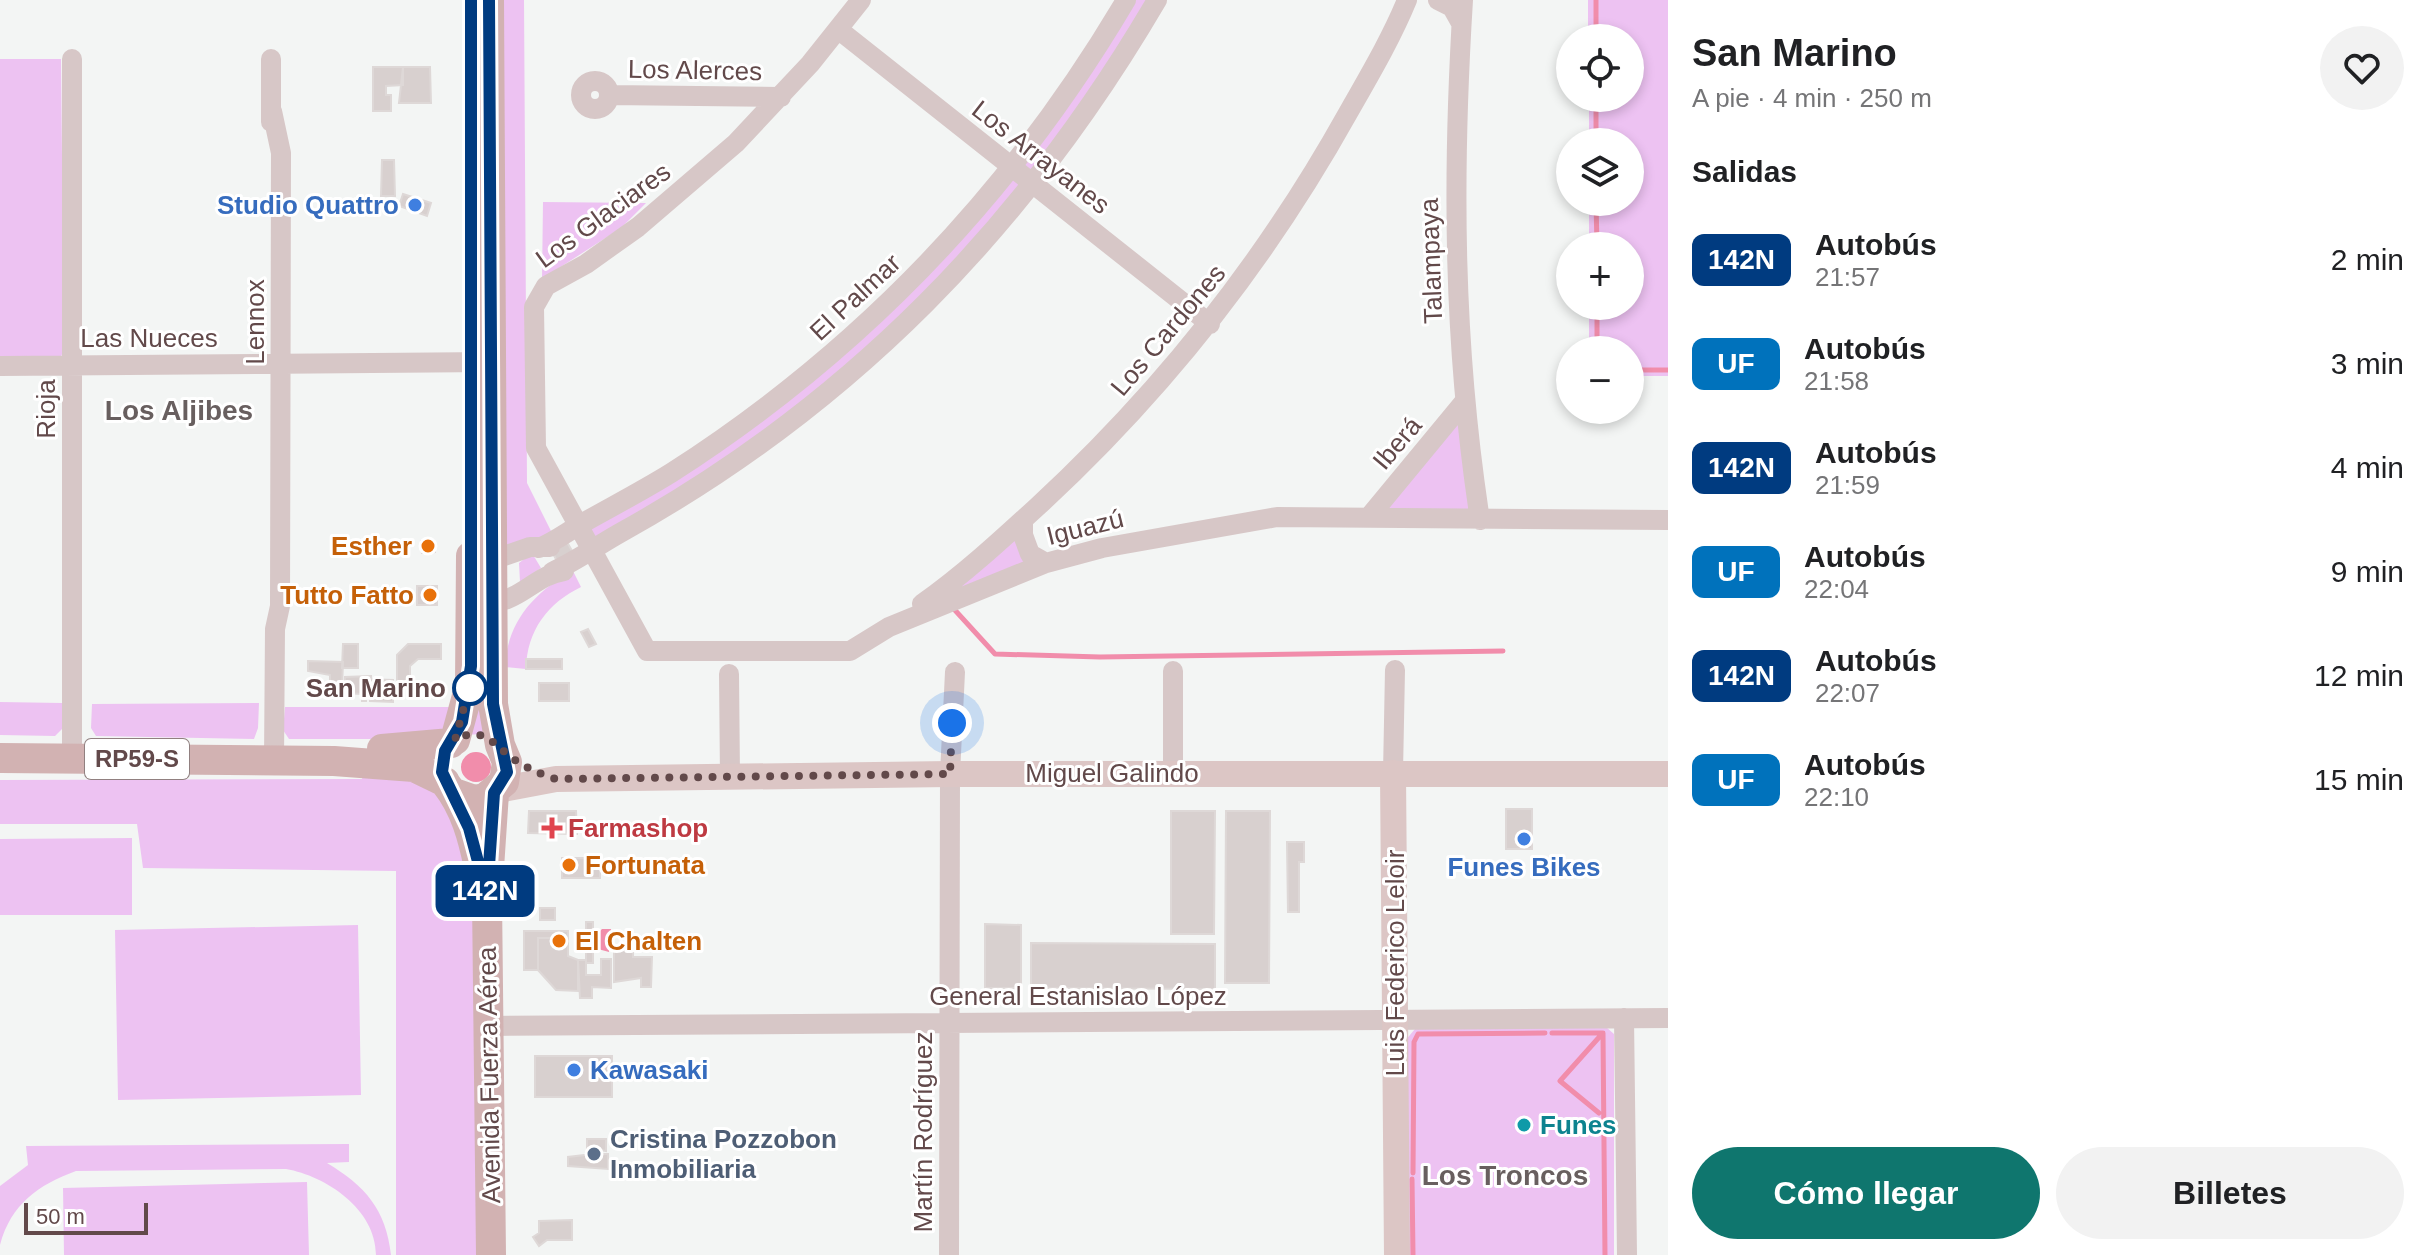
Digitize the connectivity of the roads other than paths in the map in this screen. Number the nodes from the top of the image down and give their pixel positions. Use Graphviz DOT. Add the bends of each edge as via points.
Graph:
graph roads {
  1 [pos="471,0"];
  2 [pos="489,0"];
  3 [pos="861,0"];
  4 [pos="1126,0"];
  5 [pos="1157,0"];
  6 [pos="1438,0"];
  7 [pos="1463,0"];
  8 [pos="1409,3"];
  9 [pos="1461,23"];
  10 [pos="839,30"];
  11 [pos="72,59"];
  12 [pos="271,59"];
  13 [pos="609,95"];
  14 [pos="781,97"];
  15 [pos="1013,168"];
  16 [pos="1034,185"];
  17 [pos="1210,324"];
  18 [pos="482,362"];
  19 [pos="275,363"];
  20 [pos="72,365"];
  21 [pos="0,366"];
  22 [pos="1464,402"];
  23 [pos="1369,517"];
  24 [pos="1023,520"];
  25 [pos="1480,520"];
  26 [pos="1668,520"];
  27 [pos="578,526"];
  28 [pos="592,549"];
  29 [pos="482,563"];
  30 [pos="1046,563"];
  31 [pos="482,602"];
  32 [pos="889,627"];
  33 [pos="1395,670"];
  34 [pos="1173,671"];
  35 [pos="955,672"];
  36 [pos="729,674"];
  37 [pos="453,741"];
  38 [pos="502,748"];
  39 [pos="0,758"];
  40 [pos="72,759"];
  41 [pos="274,760"];
  42 [pos="334,761"];
  43 [pos="1173,773"];
  44 [pos="1393,773"];
  45 [pos="950,774"];
  46 [pos="1668,774"];
  47 [pos="730,777"];
  48 [pos="556,779"];
  49 [pos="450,788"];
  50 [pos="496,792"];
  51 [pos="487,895"];
  52 [pos="1624,1018"];
  53 [pos="1668,1018"];
  54 [pos="1395,1020"];
  55 [pos="949,1023"];
  56 [pos="488,1026"];
  57 [pos="491,1255"];
  58 [pos="949,1255"];
  59 [pos="1397,1255"];
  60 [pos="1627,1255"];
  1 -- 18 [label="main road, Avenida Fuerza Aérea"];
  2 -- 18 [label="main road, Avenida Fuerza Aérea"];
  3 -- 10 [label="street, Los Glaciares"];
  4 -- 15 [label="street, El Palmar" via="1058,109"];
  5 -- 16 [label="street, El Palmar"];
  6 -- 9 [label="street" via="1452,7"];
  7 -- 9 [label="street, Talampaya"];
  8 -- 17 [label="street, Los Cardones" via="1314,174"];
  9 -- 22 [label="street, Talampaya" via="1454,176"];
  10 -- 14 [label="street, Los Glaciares"];
  10 -- 15 [label="street, Los Arrayanes"];
  11 -- 20 [label="street, Rioja"];
  12 -- 19 [label="street, Lennox" via="272,111 281,153"];
  13 -- 14 [label="street, Los Alerces"];
  14 -- 27 [label="street, Los Glaciares" via="648,219 546,286 534,307 536,448"];
  15 -- 16 [label="street, Los Arrayanes"];
  15 -- 27 [label="street, El Palmar" via="905,289 793,387 717,443"];
  16 -- 17 [label="street, Los Arrayanes"];
  16 -- 28 [label="street, El Palmar" via="925,307 811,407 734,465"];
  17 -- 24 [label="street, Los Cardones" via="1120,427"];
  18 -- 19 [label="street, Las Nueces"];
  18 -- 29 [label="main road, Avenida Fuerza Aérea"];
  19 -- 20 [label="street, Las Nueces"];
  19 -- 41 [label="street, Lennox" via="280,606 275,629"];
  20 -- 21 [label="street, Las Nueces"];
  20 -- 40 [label="street, Rioja"];
  22 -- 23 [label="street, Iberá"];
  22 -- 25 [label="street, Talampaya"];
  23 -- 25 [label="street, Iguazú"];
  23 -- 30 [label="street, Iguazú" via="1277,517 1218,525"];
  24 -- 30 [label="street" via="1030,554"];
  24 -- 32 [label="street, Los Cardones" via="948,586"];
  25 -- 26 [label="street, Iguazú"];
  27 -- 28 [label="street, Los Glaciares"];
  27 -- 29 [label="street, El Palmar" via="548,545"];
  28 -- 31 [label="street, El Palmar" via="579,563 560,568 515,597"];
  28 -- 32 [label="street, Iguazú" via="647,651 850,651"];
  29 -- 31 [label="main road, Avenida Fuerza Aérea"];
  30 -- 32 [label="street, Iguazú"];
  31 -- 37 [label="main road, Avenida Fuerza Aérea" via="470,685"];
  31 -- 38 [label="main road, Avenida Fuerza Aérea"];
  33 -- 44 [label="street, Luis Federico Leloir"];
  34 -- 43 [label="street"];
  35 -- 45 [label="street, Martín Rodríguez"];
  36 -- 47 [label="street"];
  37 -- 38 [label="main road, RP59-S" via="483,734"];
  37 -- 42 [label="main road, RP59-S" via="364,750"];
  37 -- 49 [label="main road, Avenida Fuerza Aérea" via="442,762"];
  38 -- 48 [label="main road, Miguel Galindo" via="536,773"];
  38 -- 50 [label="main road, Avenida Fuerza Aérea" via="507,772"];
  39 -- 40 [label="main road, RP59-S"];
  40 -- 41 [label="main road, RP59-S"];
  41 -- 42 [label="main road, RP59-S"];
  42 -- 49 [label="main road, RP59-S" via="414,767"];
  43 -- 44 [label="main road, Miguel Galindo"];
  43 -- 45 [label="main road, Miguel Galindo"];
  44 -- 46 [label="main road, Miguel Galindo"];
  44 -- 54 [label="main road, Luis Federico Leloir"];
  45 -- 47 [label="main road, Miguel Galindo"];
  45 -- 55 [label="street, Martín Rodríguez"];
  47 -- 48 [label="main road, Miguel Galindo"];
  48 -- 50 [label="main road, Miguel Galindo"];
  49 -- 50 [label="main road" via="474,800"];
  49 -- 51 [label="main road, Avenida Fuerza Aérea" via="471,836"];
  50 -- 51 [label="main road, Avenida Fuerza Aérea"];
  51 -- 56 [label="main road, Avenida Fuerza Aérea"];
  52 -- 53 [label="street, General Estanislao López"];
  52 -- 54 [label="street, General Estanislao López"];
  52 -- 60 [label="street"];
  54 -- 55 [label="street, General Estanislao López"];
  54 -- 59 [label="main road, Luis Federico Leloir"];
  55 -- 56 [label="street, General Estanislao López"];
  55 -- 58 [label="street, Martín Rodríguez"];
  56 -- 57 [label="main road, Avenida Fuerza Aérea"];
}
